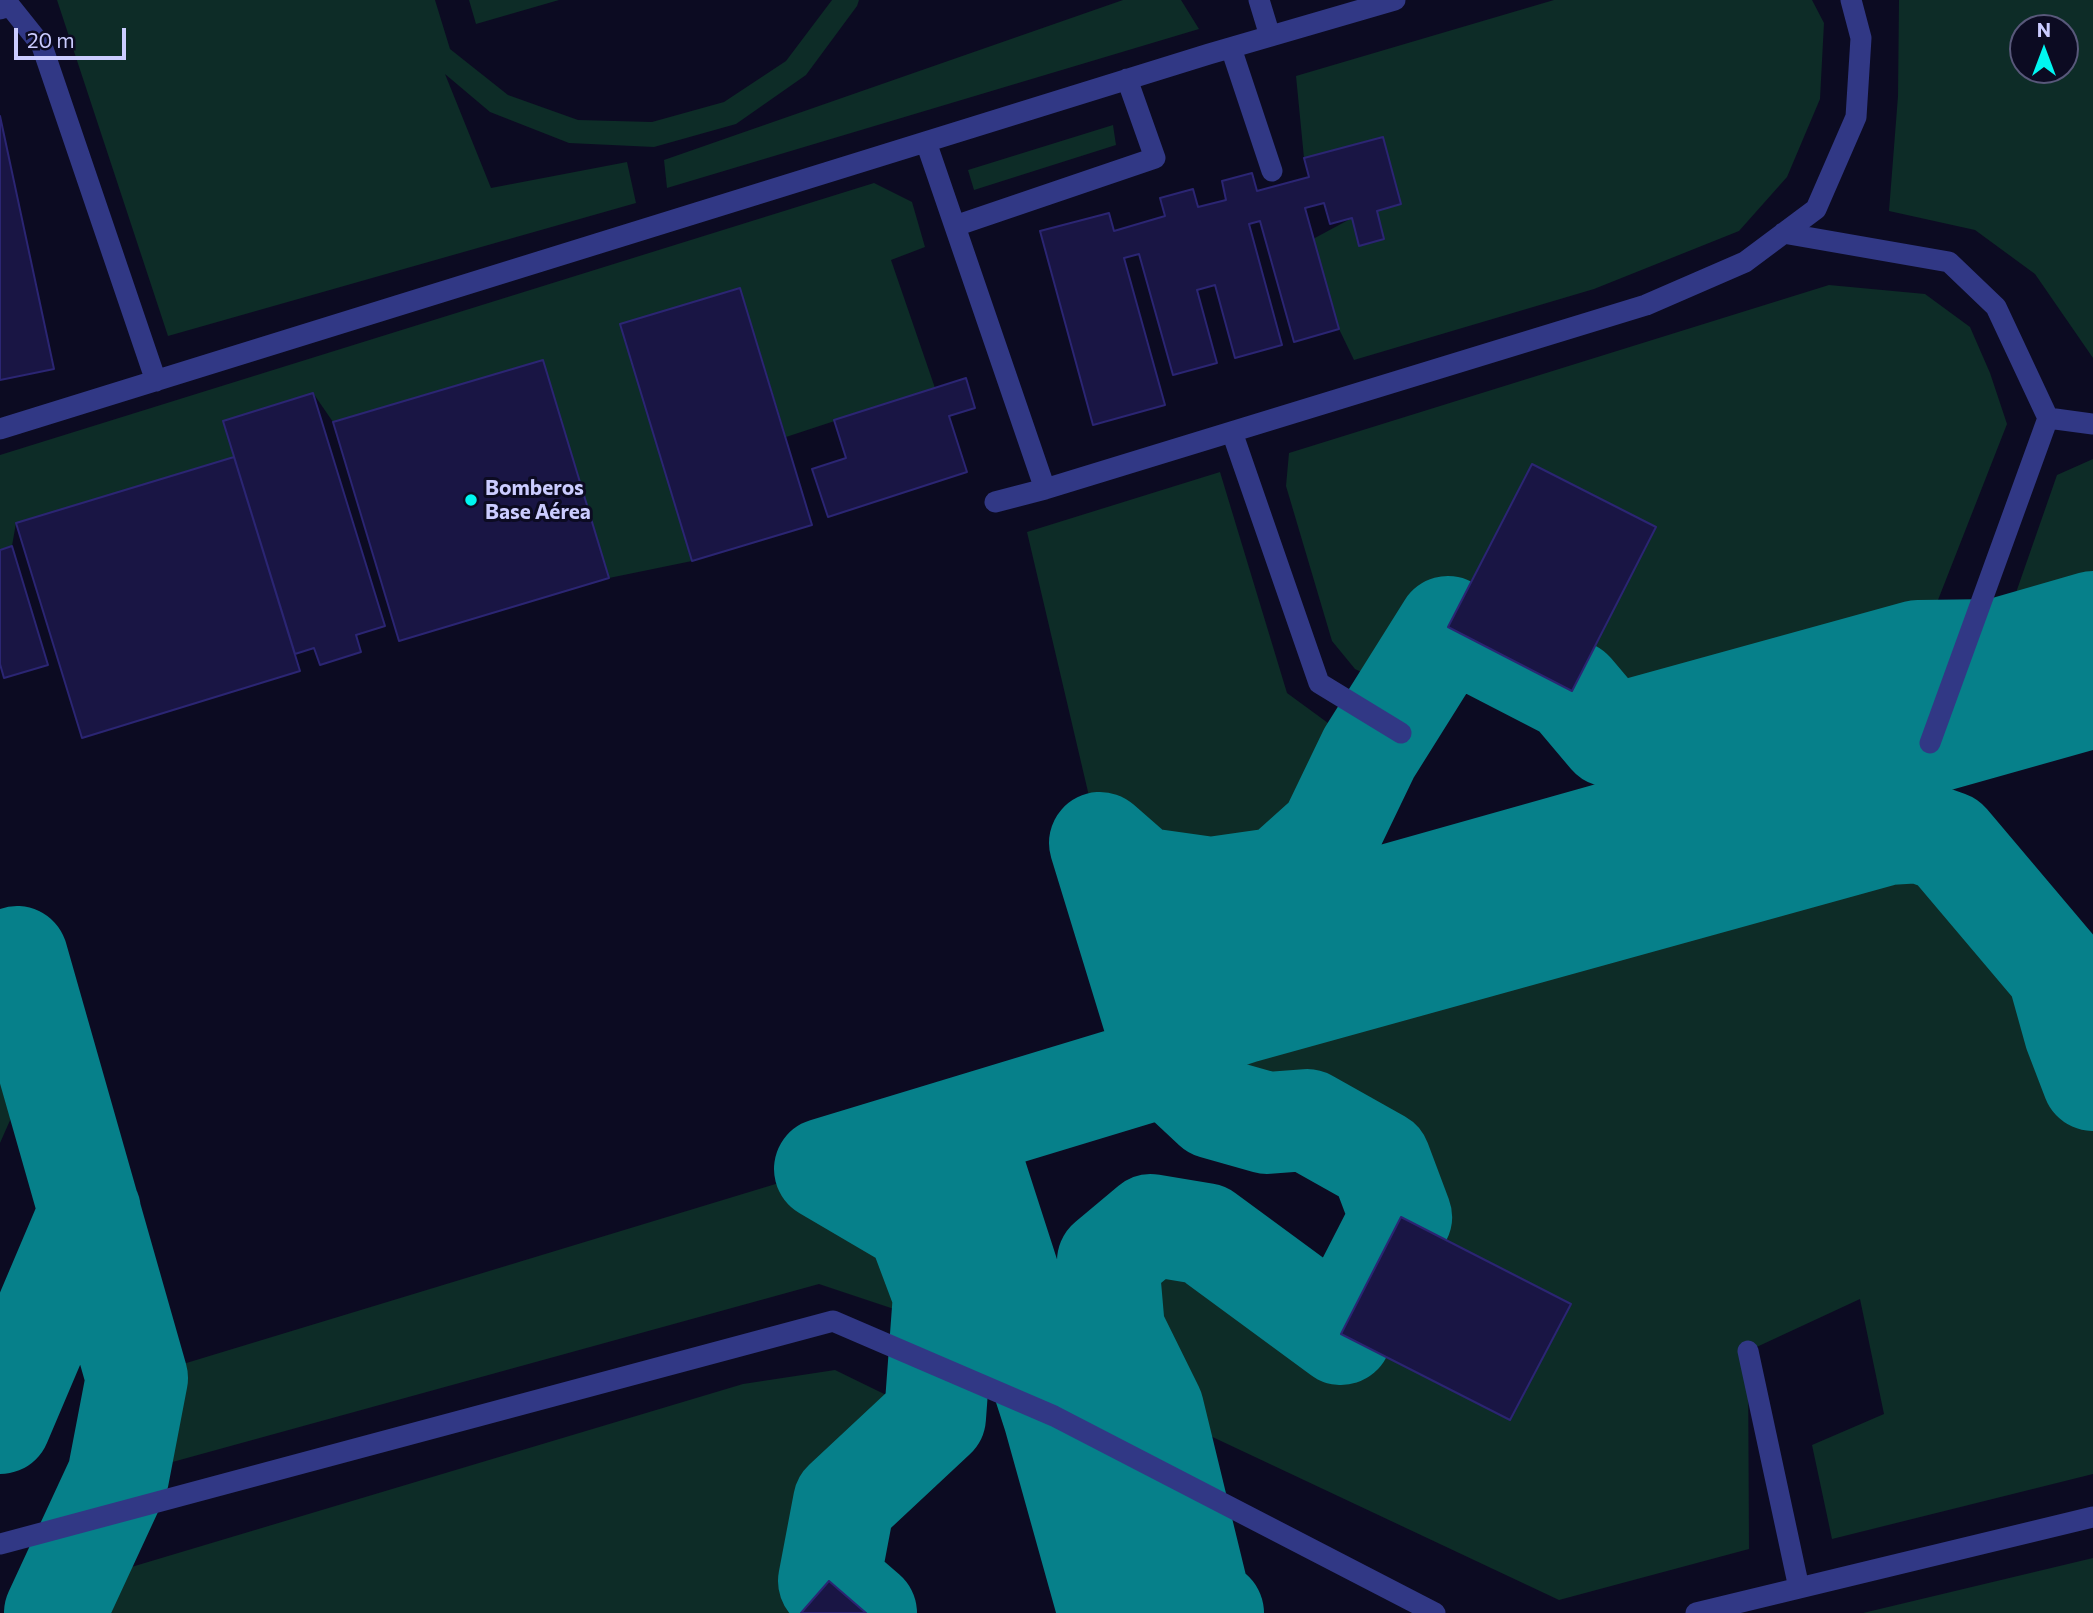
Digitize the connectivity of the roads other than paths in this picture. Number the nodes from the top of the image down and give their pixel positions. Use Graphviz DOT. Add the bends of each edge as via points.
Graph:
graph roads {
  1 [pos="1259,0"];
  2 [pos="1395,0"];
  3 [pos="1851,0"];
  4 [pos="0,9"];
  5 [pos="1270,36"];
  6 [pos="1231,48"];
  7 [pos="1127,79"];
  8 [pos="926,142"];
  9 [pos="1272,172"];
  10 [pos="955,226"];
  11 [pos="1783,233"];
  12 [pos="156,381"];
  13 [pos="2048,418"];
  14 [pos="2093,424"];
  15 [pos="0,429"];
  16 [pos="1232,432"];
  17 [pos="1045,489"];
  18 [pos="995,502"];
  19 [pos="1401,733"];
  20 [pos="1930,743"];
  21 [pos="1748,1351"];
  22 [pos="2093,1517"];
  23 [pos="0,1544"];
  24 [pos="1799,1588"];
  25 [pos="1435,1613"];
  26 [pos="1696,1613"];
  1 -- 5 [label="lane"];
  2 -- 5 [label="lane"];
  3 -- 11 [label="lane" via="1861,38 1856,117 1816,209"];
  4 -- 12 [label="lane" via="10,6 42,46"];
  5 -- 6 [label="lane"];
  6 -- 7 [label="lane"];
  6 -- 9 [label="lane"];
  7 -- 8 [label="lane"];
  7 -- 10 [label="lane" via="1155,158"];
  8 -- 10 [label="lane"];
  8 -- 12 [label="lane"];
  10 -- 17 [label="lane"];
  11 -- 13 [label="lane" via="1949,262 1996,307"];
  11 -- 16 [label="lane" via="1745,262 1646,305"];
  12 -- 15 [label="lane"];
  13 -- 14 [label="lane"];
  13 -- 20 [label="lane"];
  16 -- 17 [label="lane"];
  16 -- 19 [label="lane" via="1319,683"];
  17 -- 18 [label="lane"];
  21 -- 24 [label="lane"];
  22 -- 24 [label="lane"];
  23 -- 25 [label="lane" via="833,1321 1054,1416"];
  24 -- 26 [label="lane"];
}
